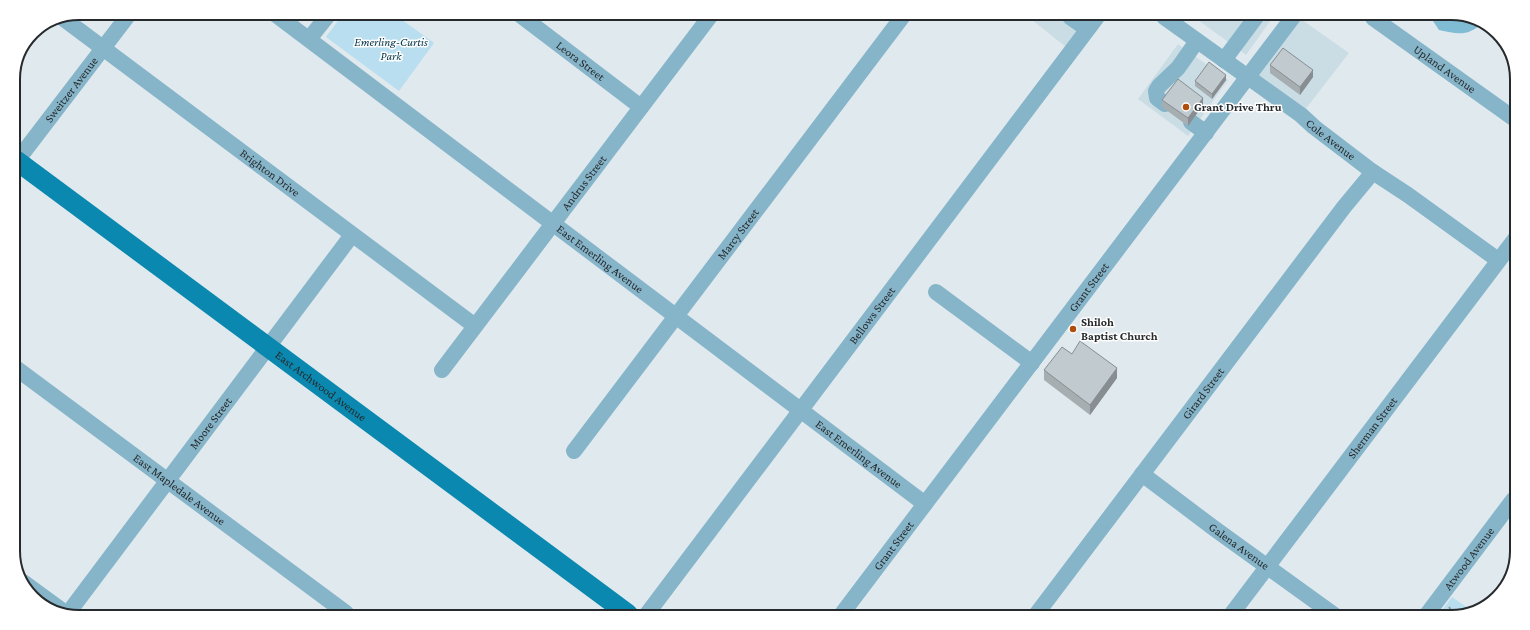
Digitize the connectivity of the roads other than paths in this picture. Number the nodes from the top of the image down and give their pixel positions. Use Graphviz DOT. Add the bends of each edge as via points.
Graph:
graph roads {
  1 [pos="125,20"];
  2 [pos="283,20"];
  3 [pos="324,20"];
  4 [pos="527,20"];
  5 [pos="707,20"];
  6 [pos="900,20"];
  7 [pos="1168,20"];
  8 [pos="1254,20"];
  9 [pos="1289,20"];
  10 [pos="1376,20"];
  11 [pos="67,21"];
  12 [pos="1092,23"];
  13 [pos="310,39"];
  14 [pos="1197,40"];
  15 [pos="103,48"];
  16 [pos="1224,60"];
  17 [pos="1248,77"];
  18 [pos="1165,104"];
  19 [pos="641,107"];
  20 [pos="1510,116"];
  21 [pos="1191,122"];
  22 [pos="1206,134"];
  23 [pos="20,154"];
  24 [pos="20,166"];
  25 [pos="1373,172"];
  26 [pos="553,223"];
  27 [pos="352,235"];
  28 [pos="1510,245"];
  29 [pos="1498,260"];
  30 [pos="936,292"];
  31 [pos="675,315"];
  32 [pos="475,326"];
  33 [pos="268,348"];
  34 [pos="1032,363"];
  35 [pos="442,370"];
  36 [pos="20,371"];
  37 [pos="800,410"];
  38 [pos="574,451"];
  39 [pos="1142,474"];
  40 [pos="168,481"];
  41 [pos="925,504"];
  42 [pos="1510,504"];
  43 [pos="1267,567"];
  44 [pos="38,593"];
  45 [pos="55,605"];
  46 [pos="70,609"];
  47 [pos="342,610"];
  48 [pos="623,610"];
  49 [pos="649,610"];
  50 [pos="845,610"];
  51 [pos="1040,610"];
  52 [pos="1235,610"];
  53 [pos="1327,610"];
  54 [pos="1430,610"];
  1 -- 15 [label="street, Sweitzer Avenue"];
  2 -- 13 [label="street, East Emerling Avenue"];
  3 -- 13 [label="street"];
  4 -- 19 [label="street, Leora Street"];
  5 -- 19 [label="street, Andrus Street"];
  6 -- 31 [label="street, Marcy Street"];
  7 -- 14 [label="street, Cole Avenue"];
  8 -- 16 [label="street"];
  9 -- 17 [label="street, Grant Street"];
  10 -- 20 [label="street, Upland Avenue"];
  11 -- 15 [label="street, Brighton Drive"];
  12 -- 37 [label="street, Bellows Street"];
  13 -- 26 [label="street, East Emerling Avenue"];
  14 -- 16 [label="street, Cole Avenue"];
  14 -- 18 [label="street" via="1178,68 1156,91 1157,98"];
  15 -- 23 [label="street, Sweitzer Avenue"];
  15 -- 27 [label="street, Brighton Drive"];
  16 -- 17 [label="street, Cole Avenue"];
  17 -- 22 [label="street, Grant Street"];
  17 -- 25 [label="street, Cole Avenue" via="1302,115"];
  19 -- 26 [label="street, Andrus Street"];
  21 -- 22 [label="street"];
  22 -- 34 [label="street, Grant Street"];
  24 -- 33 [label="main road, East Archwood Avenue"];
  25 -- 29 [label="street, Cole Avenue"];
  25 -- 39 [label="street, Girard Street" via="1344,206"];
  26 -- 31 [label="street, East Emerling Avenue"];
  26 -- 32 [label="street, Andrus Street"];
  27 -- 32 [label="street, Brighton Drive"];
  27 -- 33 [label="street, Moore Street"];
  28 -- 29 [label="street, Sherman Street"];
  29 -- 43 [label="street, Sherman Street"];
  30 -- 34 [label="street"];
  31 -- 37 [label="street, East Emerling Avenue"];
  31 -- 38 [label="street, Marcy Street"];
  32 -- 35 [label="street, Andrus Street"];
  33 -- 40 [label="street, Moore Street"];
  33 -- 48 [label="main road, East Archwood Avenue"];
  34 -- 41 [label="street, Grant Street"];
  36 -- 40 [label="street, East Mapledale Avenue"];
  37 -- 41 [label="street, East Emerling Avenue"];
  37 -- 49 [label="street, Bellows Street"];
  39 -- 43 [label="street, Galena Avenue"];
  39 -- 51 [label="street, Girard Street"];
  40 -- 46 [label="street, Moore Street"];
  40 -- 47 [label="street, East Mapledale Avenue"];
  41 -- 50 [label="street, Grant Street"];
  42 -- 54 [label="street, Atwood Avenue"];
  43 -- 52 [label="street, Sherman Street"];
  43 -- 53 [label="street, Galena Avenue"];
  44 -- 45 [label="street"];
}
